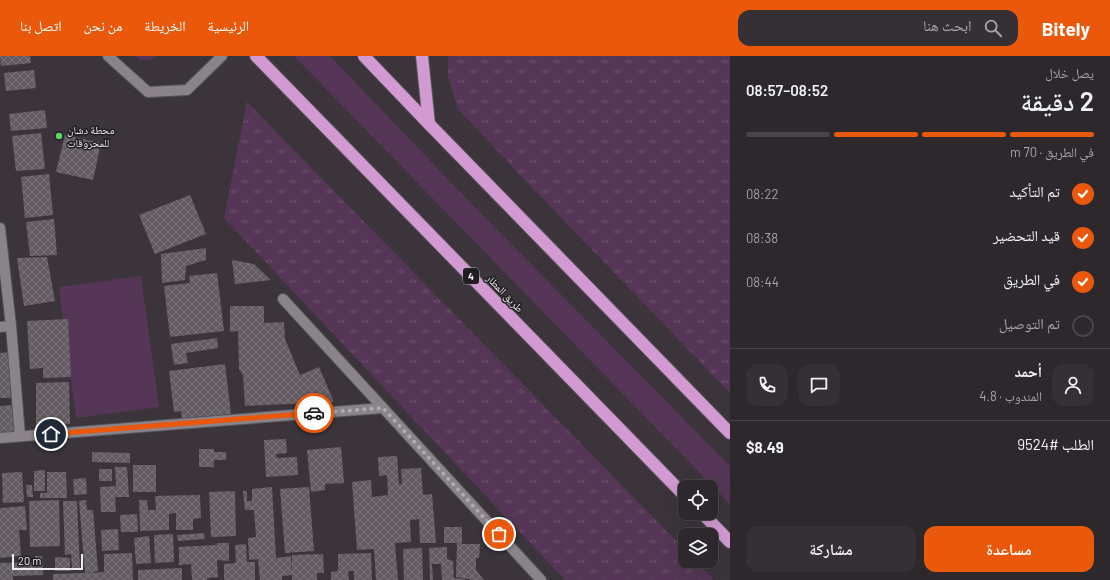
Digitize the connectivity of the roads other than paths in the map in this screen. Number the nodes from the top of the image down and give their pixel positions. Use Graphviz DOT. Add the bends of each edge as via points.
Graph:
graph roads {
  1 [pos="108,56"];
  2 [pos="222,56"];
  3 [pos="256,56"];
  4 [pos="364,56"];
  5 [pos="422,56"];
  6 [pos="429,124"];
  7 [pos="0,228"];
  8 [pos="283,299"];
  9 [pos="11,326"];
  10 [pos="0,327"];
  11 [pos="383,408"];
  12 [pos="730,433"];
  13 [pos="20,436"];
  14 [pos="0,438"];
  15 [pos="678,489"];
  16 [pos="709,520"];
  17 [pos="730,542"];
  18 [pos="541,580"];
  1 -- 2 [label="street" via="148,92 187,90"];
  3 -- 15 [label="highway, طريق المطار / 4"];
  4 -- 6 [label="highway"];
  5 -- 6 [label="highway"];
  6 -- 12 [label="highway"];
  7 -- 9 [label="street"];
  8 -- 11 [label="street"];
  9 -- 10 [label="street"];
  9 -- 13 [label="street"];
  11 -- 13 [label="street"];
  11 -- 18 [label="street"];
  13 -- 14 [label="street"];
  16 -- 17 [label="highway"];
}
